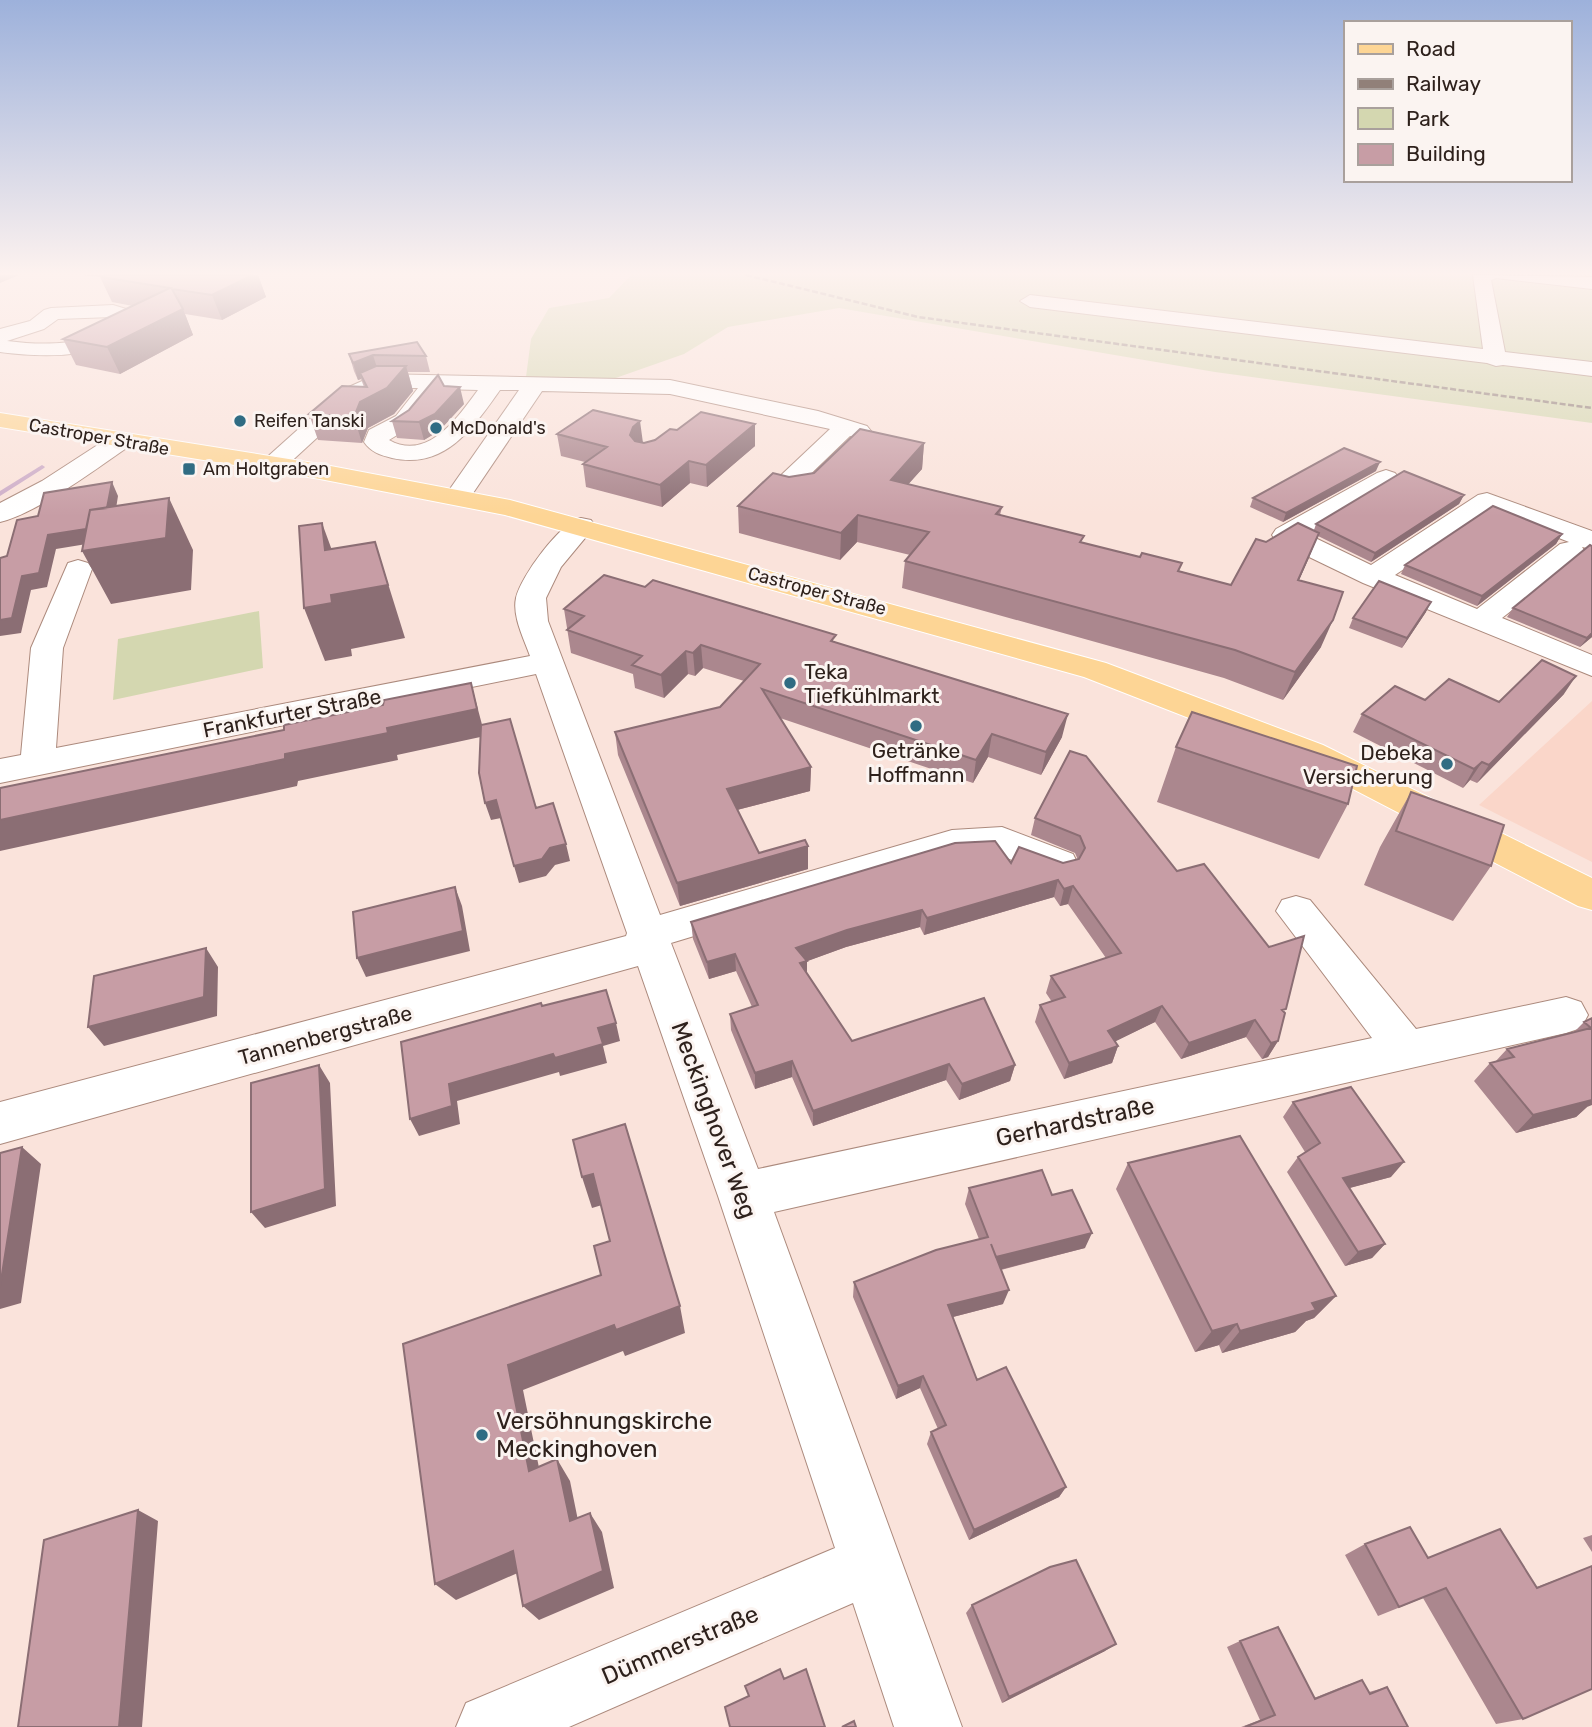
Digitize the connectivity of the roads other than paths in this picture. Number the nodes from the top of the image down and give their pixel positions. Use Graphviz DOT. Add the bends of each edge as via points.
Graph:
graph roads {
  1 [pos="1461,356"];
  2 [pos="1495,356"];
  3 [pos="454,359"];
  4 [pos="1496,360"];
  5 [pos="1592,369"];
  6 [pos="489,377"];
  7 [pos="441,382"];
  8 [pos="535,384"];
  9 [pos="719,397"];
  10 [pos="699,414"];
  11 [pos="0,420"];
  12 [pos="122,440"];
  13 [pos="274,464"];
  14 [pos="1386,478"];
  15 [pos="786,484"];
  16 [pos="458,496"];
  17 [pos="0,514"];
  18 [pos="581,526"];
  19 [pos="1581,545"];
  20 [pos="78,569"];
  21 [pos="1373,577"];
  22 [pos="1480,621"];
  23 [pos="547,663"];
  24 [pos="1592,666"];
  25 [pos="38,763"];
  26 [pos="0,771"];
  27 [pos="1059,864"];
  28 [pos="1592,895"];
  29 [pos="1296,911"];
  30 [pos="648,940"];
  31 [pos="1566,1015"];
  32 [pos="1406,1049"];
  33 [pos="0,1123"];
  34 [pos="743,1196"];
  35 [pos="871,1564"];
  36 [pos="490,1727"];
  37 [pos="928,1727"];
  1 -- 4 [label="street"];
  2 -- 4 [label="street"];
  3 -- 7 [label="street"];
  4 -- 5 [label="street"];
  6 -- 7 [label="street"];
  6 -- 7 [label="street" via="442,447 425,453 384,449 376,442 378,435 404,421"];
  6 -- 8 [label="street"];
  7 -- 13 [label="street" via="378,381 350,395"];
  8 -- 9 [label="street" via="670,387"];
  8 -- 16 [label="street"];
  9 -- 10 [label="street"];
  9 -- 15 [label="street" via="853,429"];
  11 -- 12 [label="main road, Castroper Straße"];
  12 -- 13 [label="main road, Castroper Straße"];
  12 -- 17 [label="street"];
  13 -- 16 [label="main road, Castroper Straße"];
  14 -- 21 [label="street" via="1286,535"];
  16 -- 18 [label="main road, Castroper Straße"];
  18 -- 23 [label="street, Meckinghover Weg" via="548,564 531,598 533,621"];
  18 -- 28 [label="main road, Castroper Straße" via="1095,670 1311,753"];
  19 -- 21 [label="street" via="1487,501"];
  19 -- 22 [label="street"];
  20 -- 25 [label="street" via="47,648"];
  21 -- 22 [label="street"];
  22 -- 24 [label="street"];
  23 -- 25 [label="street, Frankfurter Straße"];
  23 -- 30 [label="street, Meckinghover Weg"];
  25 -- 26 [label="street, Frankfurter Straße"];
  27 -- 30 [label="street, Tannenbergstraße" via="1002,841 952,844"];
  29 -- 32 [label="street"];
  30 -- 33 [label="street, Tannenbergstraße"];
  30 -- 34 [label="street, Meckinghover Weg"];
  31 -- 32 [label="street, Gerhardstraße"];
  32 -- 34 [label="street, Gerhardstraße"];
  34 -- 35 [label="street, Meckinghover Weg"];
  35 -- 36 [label="street, Dümmerstraße"];
  35 -- 37 [label="street, Meckinghover Weg"];
}
